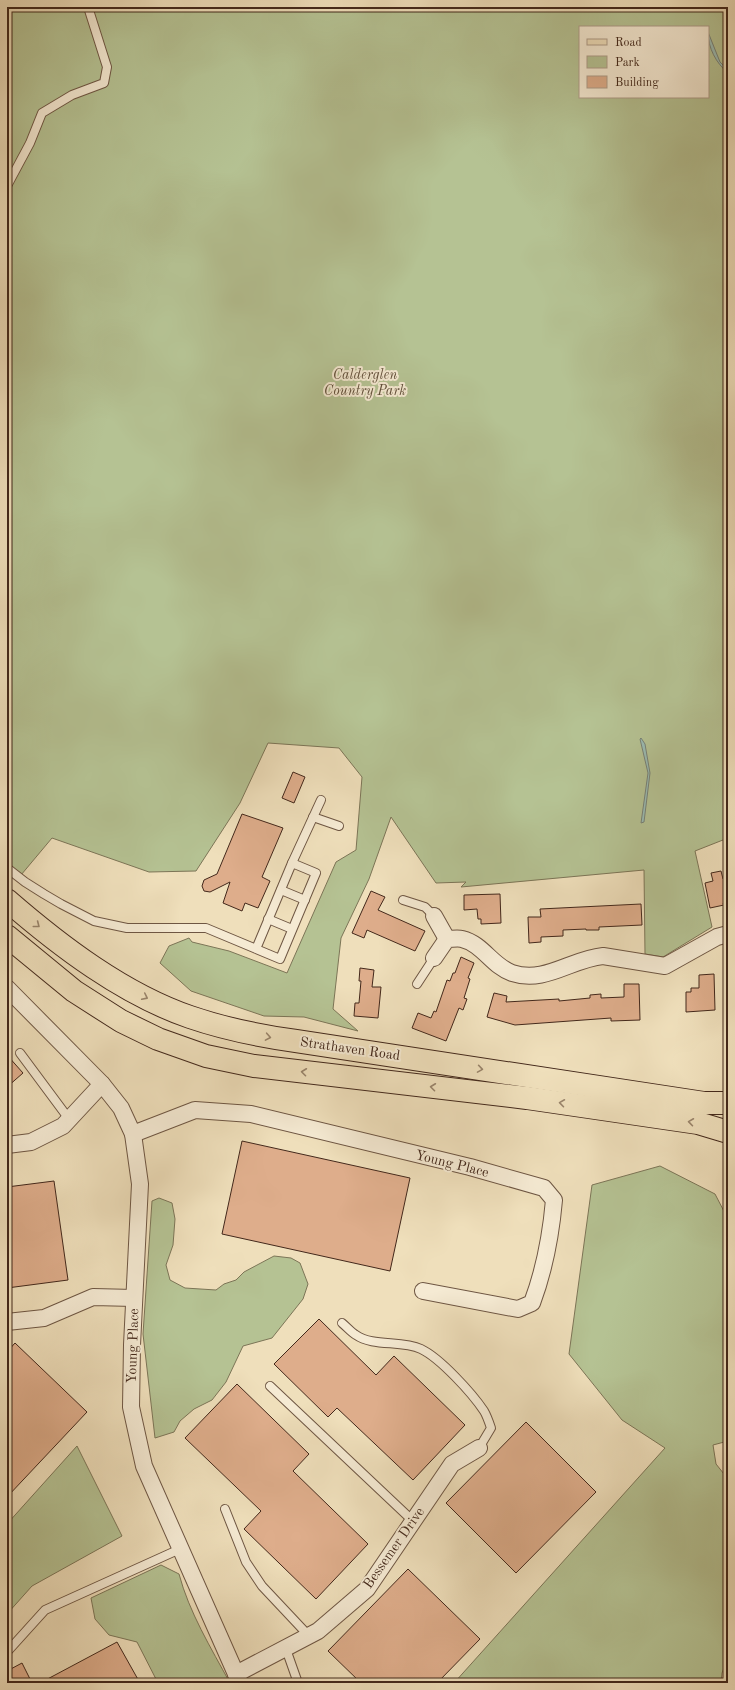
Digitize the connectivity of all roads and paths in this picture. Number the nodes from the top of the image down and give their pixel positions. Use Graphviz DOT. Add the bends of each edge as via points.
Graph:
graph roads {
  1 [pos="88,7"];
  2 [pos="7,186"];
  3 [pos="321,800"];
  4 [pos="313,817"];
  5 [pos="339,826"];
  6 [pos="292,863"];
  7 [pos="7,868"];
  8 [pos="280,890"];
  9 [pos="7,900"];
  10 [pos="305,900"];
  11 [pos="403,900"];
  12 [pos="434,916"];
  13 [pos="268,919"];
  14 [pos="292,929"];
  15 [pos="728,934"];
  16 [pos="7,936"];
  17 [pos="447,938"];
  18 [pos="256,949"];
  19 [pos="434,958"];
  20 [pos="417,984"];
  21 [pos="7,988"];
  22 [pos="20,1053"];
  23 [pos="102,1084"];
  24 [pos="728,1103"];
  25 [pos="69,1120"];
  26 [pos="728,1132"];
  27 [pos="133,1134"];
  28 [pos="7,1145"];
  29 [pos="423,1291"];
  30 [pos="134,1298"];
  31 [pos="7,1322"];
  32 [pos="342,1322"];
  33 [pos="270,1386"];
  34 [pos="479,1448"];
  35 [pos="225,1509"];
  36 [pos="413,1521"];
  37 [pos="180,1549"];
  38 [pos="309,1636"];
  39 [pos="286,1649"];
  40 [pos="7,1652"];
  41 [pos="238,1678"];
  42 [pos="298,1683"];
  1 -- 2 [label="lane" via="107,67 104,83 72,95 42,113 30,143"];
  3 -- 4 [label="lane"];
  4 -- 5 [label="lane"];
  4 -- 6 [label="lane"];
  6 -- 8 [label="lane"];
  6 -- 10 [label="lane" via="316,873"];
  7 -- 18 [label="lane" via="61,904 94,920 127,928 206,928"];
  8 -- 10 [label="lane"];
  8 -- 13 [label="lane"];
  9 -- 24 [label="main road, Strathaven Road, one-way" via="56,940 117,982 171,1009 218,1026 270,1037 573,1084 704,1103"];
  10 -- 14 [label="lane"];
  11 -- 12 [label="lane" via="426,907"];
  12 -- 17 [label="street"];
  13 -- 14 [label="lane"];
  13 -- 18 [label="lane"];
  14 -- 18 [label="lane" via="280,959"];
  15 -- 17 [label="street" via="717,937 665,966 604,956 580,961 547,975 531,976 512,973 497,966 472,943"];
  26 -- 16 [label="main road, Strathaven Road, one-way" via="709,1125 527,1098 254,1066 206,1056 158,1039 121,1022 74,991"];
  17 -- 19 [label="street"];
  19 -- 20 [label="lane"];
  21 -- 23 [label="street, Young Place"];
  22 -- 25 [label="lane"];
  23 -- 25 [label="street"];
  23 -- 27 [label="street, Young Place" via="121,1108"];
  25 -- 28 [label="street" via="63,1126 31,1142"];
  27 -- 29 [label="street, Young Place" via="195,1110 251,1114 470,1167 544,1188 554,1200 551,1228 532,1303 518,1309"];
  27 -- 30 [label="street, Young Place" via="140,1184"];
  30 -- 31 [label="street" via="93,1297 44,1318"];
  30 -- 37 [label="street, Young Place" via="131,1406 144,1466"];
  32 -- 34 [label="lane" via="356,1335 368,1341 389,1342 420,1349 439,1362 484,1411 491,1428"];
  33 -- 36 [label="lane"];
  34 -- 36 [label="street, Bessemer Drive" via="452,1464"];
  35 -- 38 [label="lane" via="246,1562 262,1586"];
  36 -- 38 [label="street, Bessemer Drive" via="367,1589"];
  37 -- 40 [label="lane" via="44,1610"];
  37 -- 41 [label="street, Young Place"];
  38 -- 39 [label="street, Bessemer Drive"];
  39 -- 41 [label="street, Bessemer Drive"];
  39 -- 42 [label="lane"];
}
